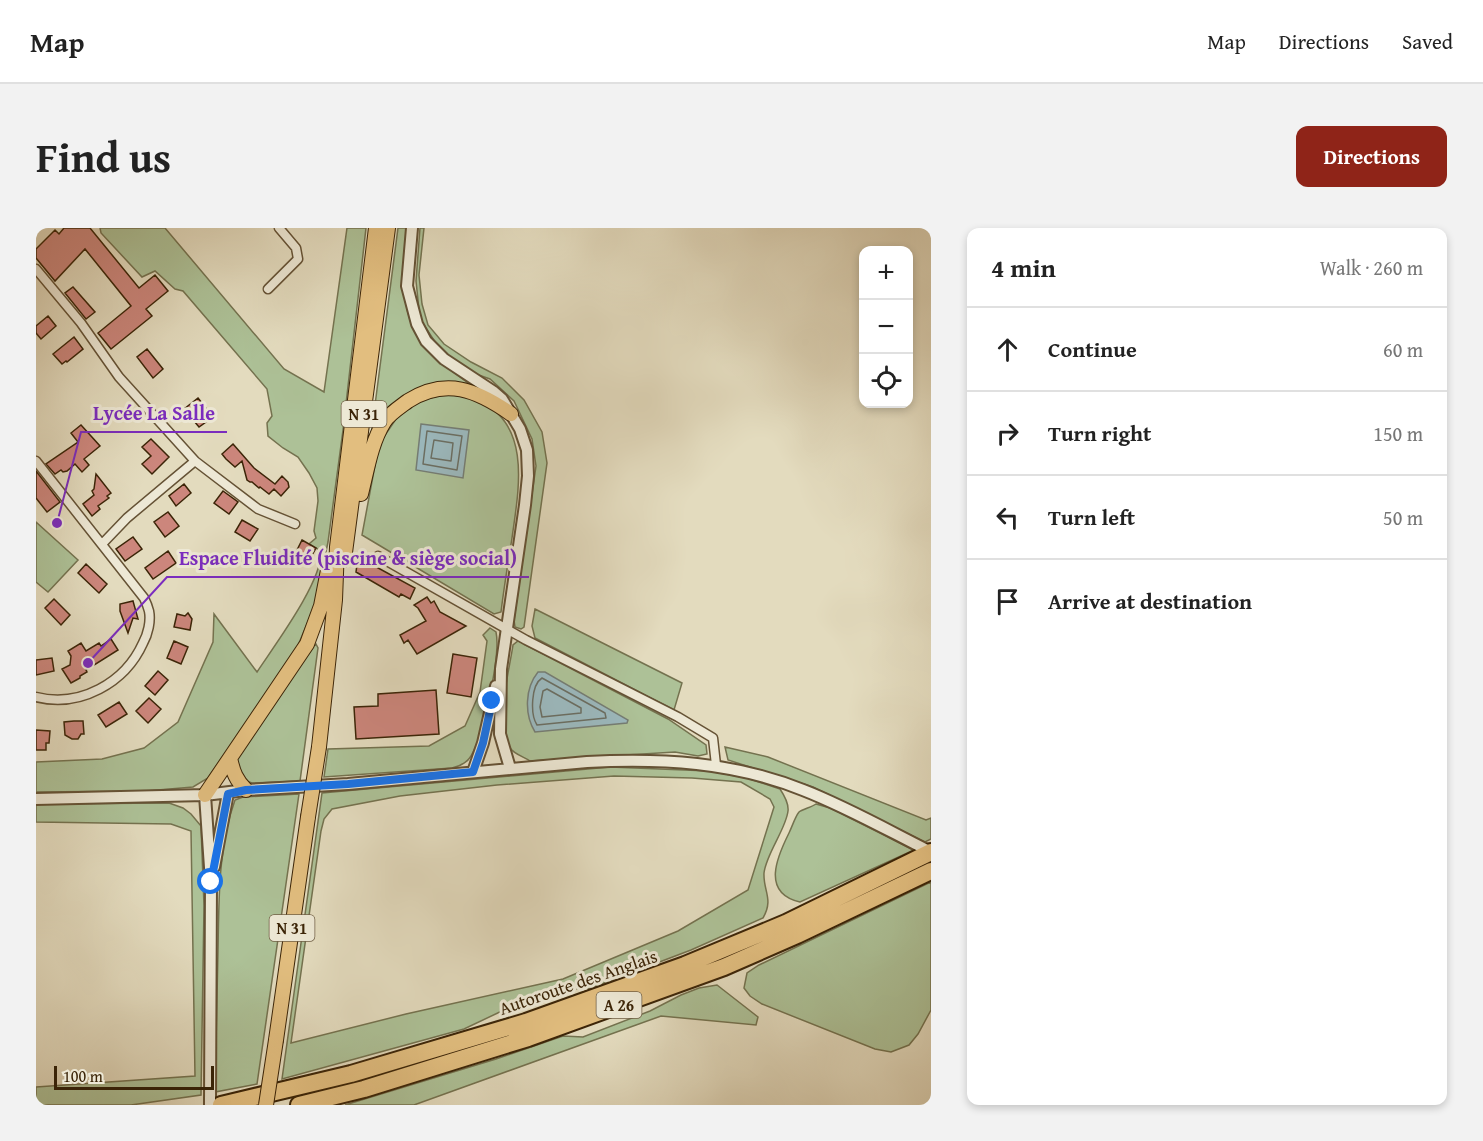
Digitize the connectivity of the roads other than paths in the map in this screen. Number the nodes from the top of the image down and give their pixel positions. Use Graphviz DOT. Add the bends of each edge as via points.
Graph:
graph roads {
  1 [pos="279,228"];
  2 [pos="376,228"];
  3 [pos="388,228"];
  4 [pos="412,228"];
  5 [pos="36,269"];
  6 [pos="268,289"];
  7 [pos="511,414"];
  8 [pos="36,461"];
  9 [pos="195,461"];
  10 [pos="347,464"];
  11 [pos="295,524"];
  12 [pos="103,543"];
  13 [pos="346,554"];
  14 [pos="378,556"];
  15 [pos="335,600"];
  16 [pos="507,628"];
  17 [pos="501,669"];
  18 [pos="36,697"];
  19 [pos="230,758"];
  20 [pos="716,765"];
  21 [pos="510,768"];
  22 [pos="473,772"];
  23 [pos="246,790"];
  24 [pos="228,794"];
  25 [pos="204,795"];
  26 [pos="36,799"];
  27 [pos="931,852"];
  28 [pos="929,872"];
  29 [pos="211,882"];
  30 [pos="210,1105"];
  31 [pos="221,1105"];
  32 [pos="266,1105"];
  33 [pos="299,1105"];
  1 -- 6 [label="street" via="296,248 298,259"];
  2 -- 10 [label="main road, N 31"];
  3 -- 13 [label="main road, N 31"];
  4 -- 7 [label="street" via="407,285 417,324 426,341 444,359 494,392"];
  5 -- 9 [label="street" via="119,377"];
  7 -- 13 [label="main road" via="484,396 441,388 416,396 393,412 384,421 372,452"];
  7 -- 16 [label="street" via="524,440 528,477"];
  8 -- 12 [label="street"];
  9 -- 11 [label="street" via="258,509"];
  9 -- 12 [label="street"];
  10 -- 15 [label="main road, N 31"];
  10 -- 19 [label="main road" via="315,625 307,644"];
  12 -- 18 [label="street" via="144,598 149,612 147,634 131,663 105,687 65,700"];
  13 -- 15 [label="main road, N 31"];
  14 -- 16 [label="street"];
  15 -- 32 [label="main road, N 31, bridge" via="319,747"];
  16 -- 17 [label="street"];
  16 -- 20 [label="street" via="713,738"];
  17 -- 21 [label="street" via="500,734"];
  17 -- 22 [label="street"];
  19 -- 23 [label="main road" via="233,774"];
  19 -- 25 [label="main road"];
  20 -- 21 [label="street" via="625,760"];
  20 -- 27 [label="street" via="803,789"];
  21 -- 22 [label="street"];
  22 -- 23 [label="street"];
  23 -- 24 [label="street"];
  24 -- 25 [label="street"];
  24 -- 29 [label="street"];
  25 -- 26 [label="street"];
  25 -- 29 [label="street"];
  27 -- 31 [label="highway, Autoroute des Anglais / A 26" via="786,923 685,965 526,1022 351,1074"];
  28 -- 33 [label="highway, Autoroute des Anglais / A 26" via="724,967 528,1038"];
  29 -- 30 [label="street"];
}
